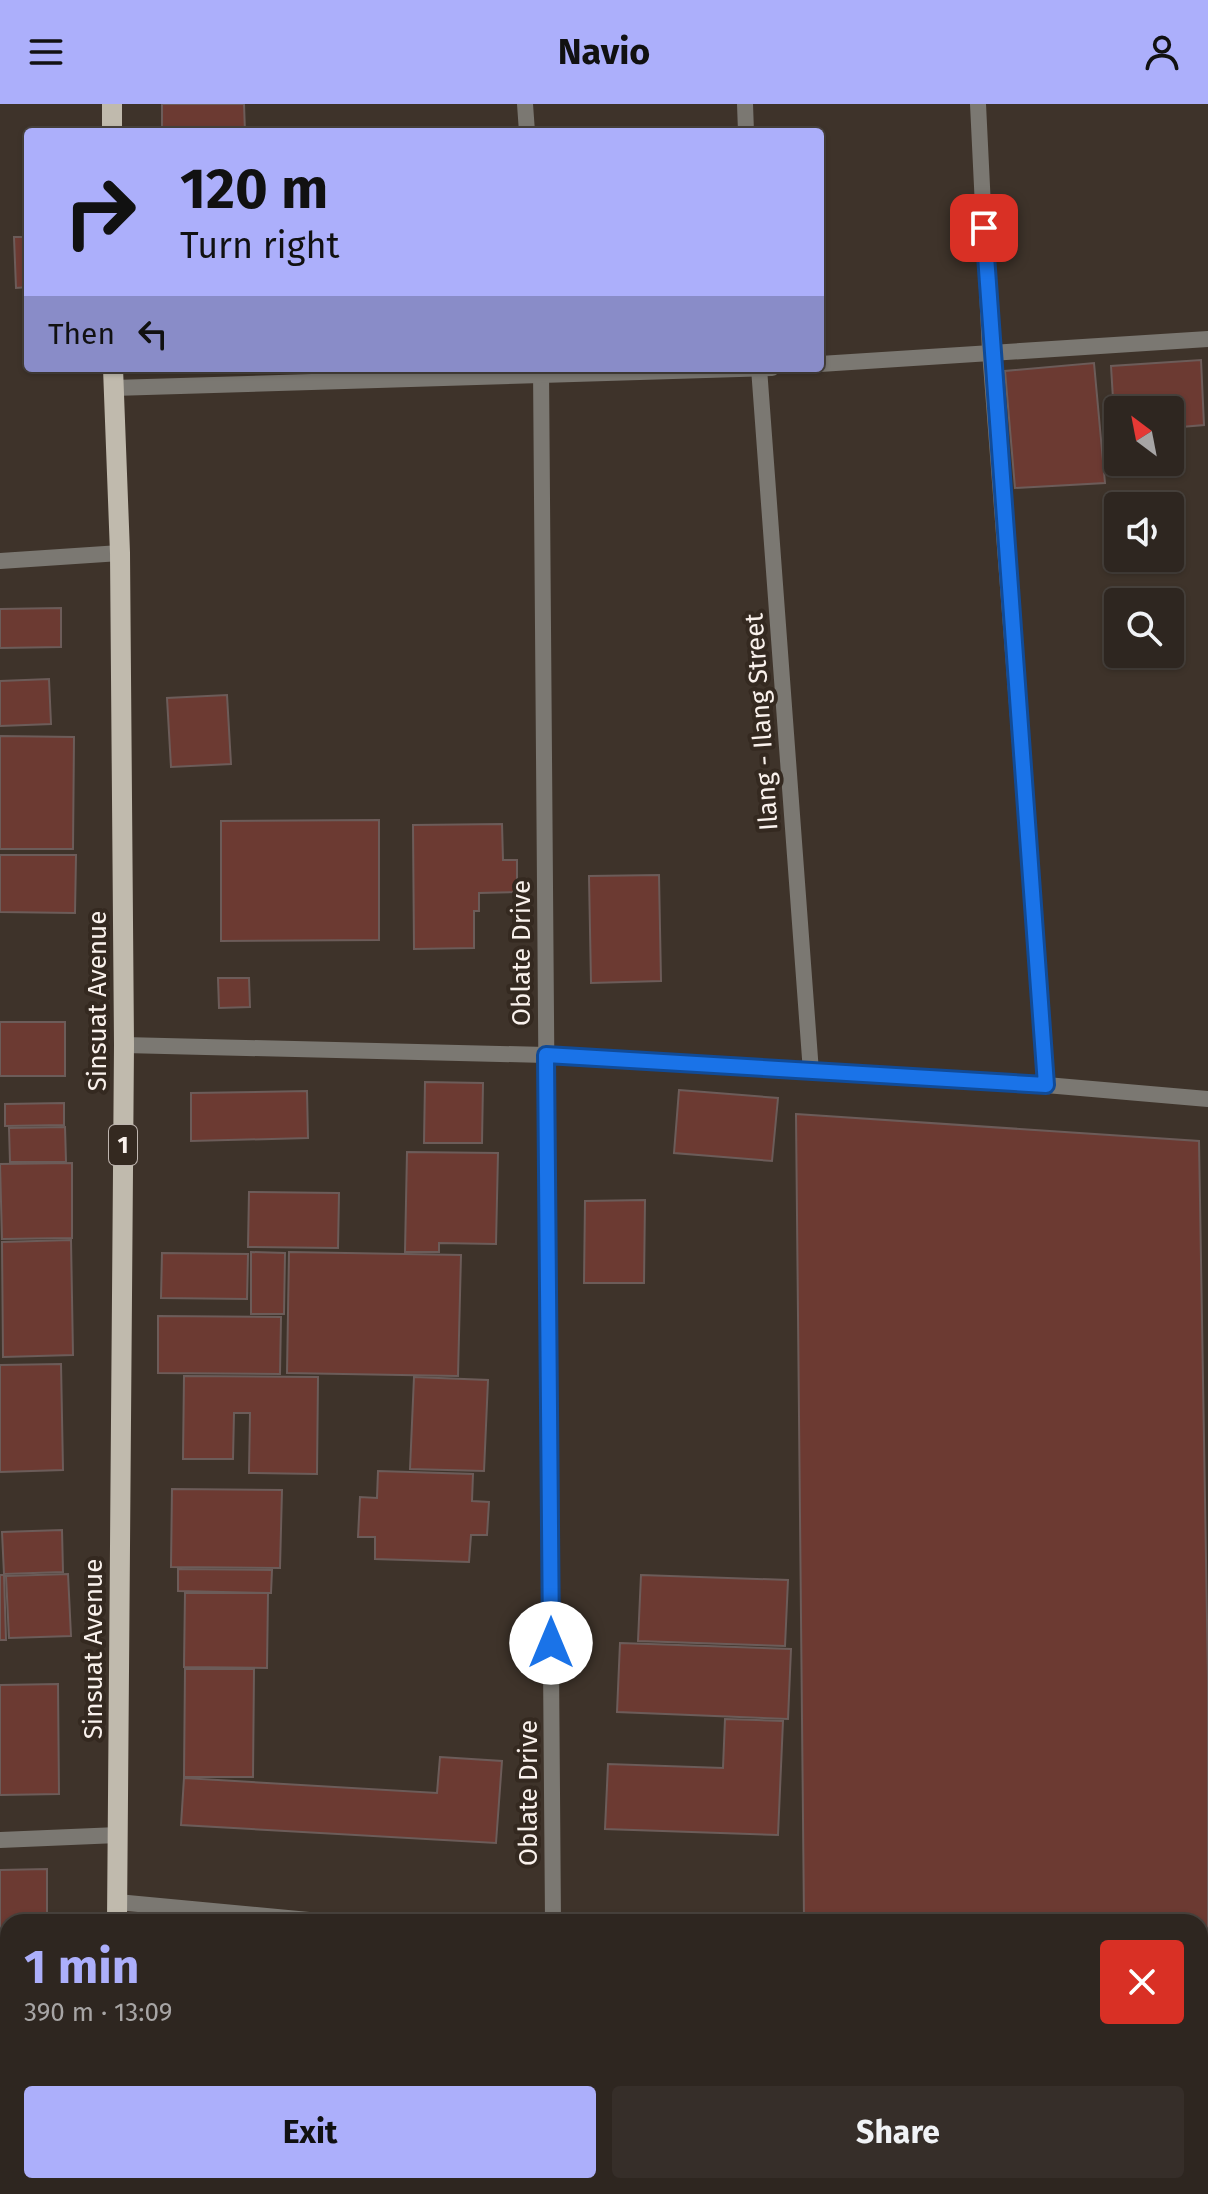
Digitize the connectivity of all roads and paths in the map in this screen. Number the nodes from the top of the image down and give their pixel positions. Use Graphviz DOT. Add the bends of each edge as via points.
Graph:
graph roads {
  1 [pos="112,104"];
  2 [pos="525,104"];
  3 [pos="745,104"];
  4 [pos="978,104"];
  5 [pos="112,128"];
  6 [pos="527,128"];
  7 [pos="746,128"];
  8 [pos="1208,339"];
  9 [pos="990,351"];
  10 [pos="824,364"];
  11 [pos="434,372"];
  12 [pos="541,372"];
  13 [pos="759,372"];
  14 [pos="113,378"];
  15 [pos="120,553"];
  16 [pos="0,561"];
  17 [pos="124,1045"];
  18 [pos="546,1055"];
  19 [pos="811,1072"];
  20 [pos="1046,1085"];
  21 [pos="1208,1099"];
  22 [pos="118,1835"];
  23 [pos="0,1840"];
  24 [pos="117,1912"];
  25 [pos="160,1914"];
  26 [pos="553,1914"];
  1 -- 5 [label="main road"];
  2 -- 6 [label="street"];
  3 -- 7 [label="street"];
  4 -- 9 [label="street"];
  8 -- 9 [label="street"];
  9 -- 10 [label="street"];
  9 -- 20 [label="street"];
  11 -- 14 [label="street"];
  12 -- 18 [label="street, Oblate Drive"];
  13 -- 19 [label="street, Ilang - Ilang Street"];
  14 -- 15 [label="main road, Sinsuat Avenue / 1"];
  15 -- 16 [label="street"];
  15 -- 17 [label="main road, Sinsuat Avenue / 1"];
  17 -- 18 [label="street"];
  17 -- 22 [label="main road, Sinsuat Avenue / 1"];
  18 -- 19 [label="street"];
  18 -- 26 [label="street, Oblate Drive"];
  19 -- 20 [label="street"];
  20 -- 21 [label="street"];
  22 -- 23 [label="street"];
  22 -- 24 [label="main road, Sinsuat Avenue / 1"];
  24 -- 25 [label="street"];
}
